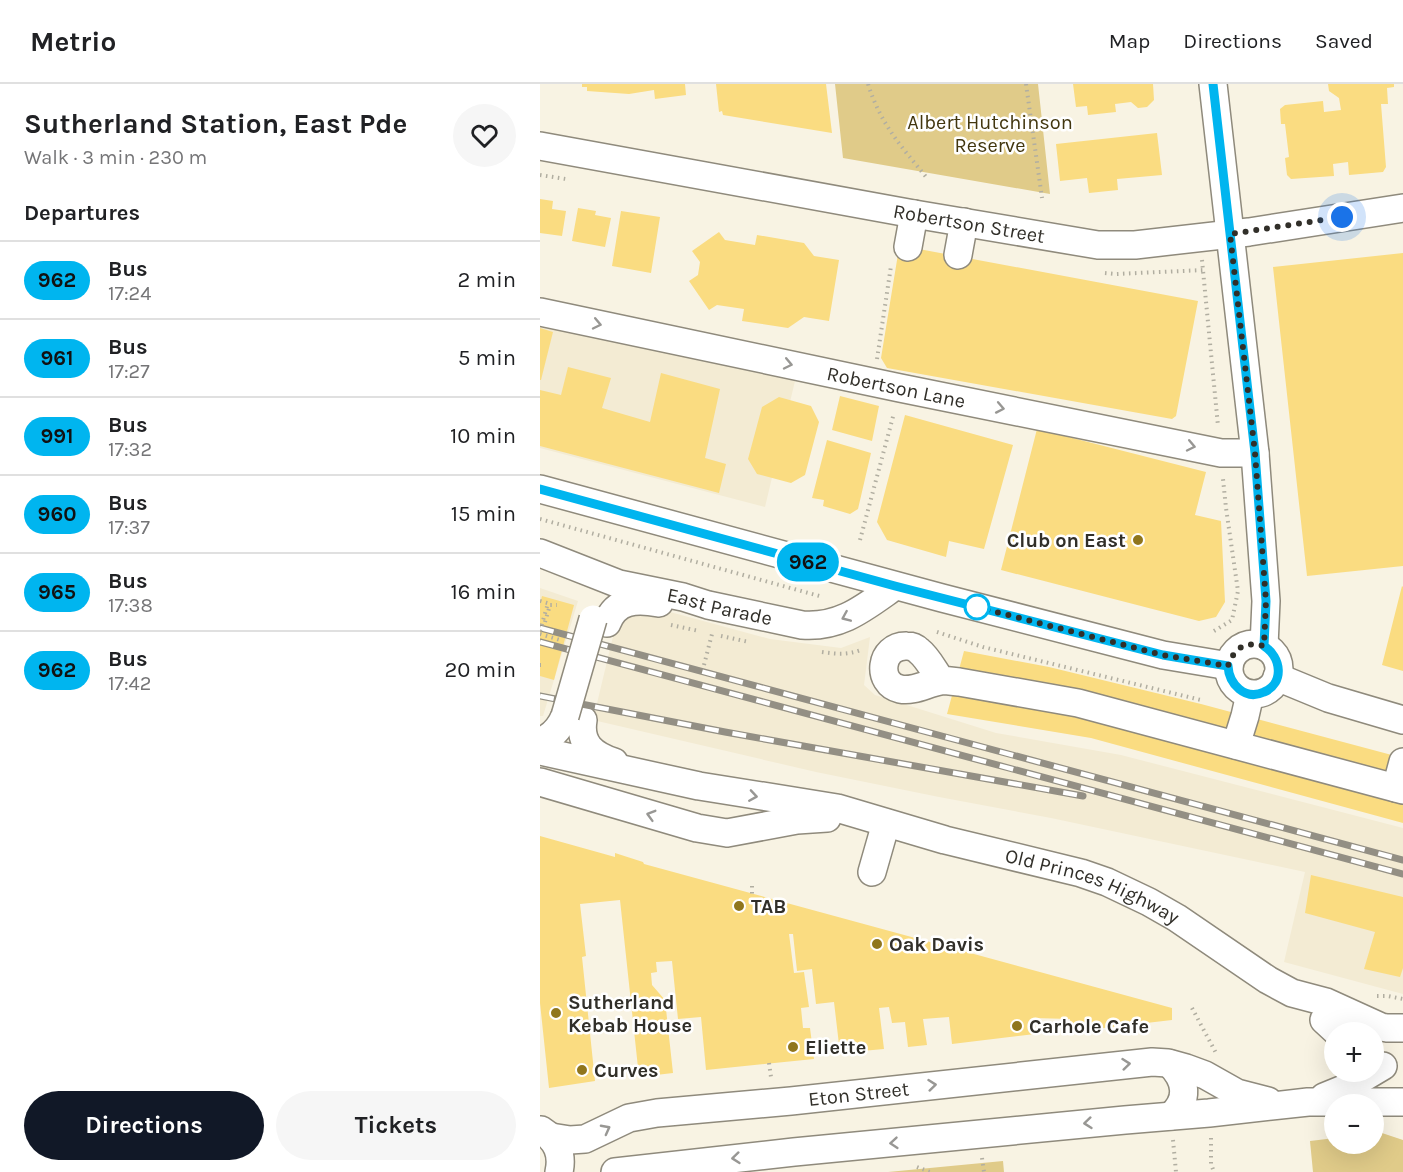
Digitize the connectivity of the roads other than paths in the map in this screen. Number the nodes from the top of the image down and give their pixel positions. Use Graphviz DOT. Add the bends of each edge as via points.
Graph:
graph roads {
  1 [pos="1213,84"];
  2 [pos="540,146"];
  3 [pos="1403,208"];
  4 [pos="914,214"];
  5 [pos="964,222"];
  6 [pos="1230,234"];
  7 [pos="958,255"];
  8 [pos="900,256"];
  9 [pos="540,312"];
  10 [pos="1255,453"];
  11 [pos="540,489"];
  12 [pos="546,555"];
  13 [pos="895,586"];
  14 [pos="708,605"];
  15 [pos="600,621"];
  16 [pos="1264,646"];
  17 [pos="1228,666"];
  18 [pos="1277,678"];
  19 [pos="941,680"];
  20 [pos="1250,694"];
  21 [pos="574,718"];
  22 [pos="1403,720"];
  23 [pos="540,741"];
  24 [pos="1236,745"];
  25 [pos="540,751"];
  26 [pos="1403,762"];
  27 [pos="675,782"];
  28 [pos="546,785"];
  29 [pos="1399,789"];
  30 [pos="886,823"];
  31 [pos="708,830"];
  32 [pos="872,872"];
  33 [pos="1281,987"];
  34 [pos="1327,1022"];
  35 [pos="1403,1030"];
  36 [pos="1384,1052"];
  37 [pos="1170,1064"];
  38 [pos="1384,1070"];
  39 [pos="1334,1082"];
  40 [pos="1354,1082"];
  41 [pos="1403,1096"];
  42 [pos="1304,1102"];
  43 [pos="1403,1102"];
  44 [pos="1172,1128"];
  45 [pos="544,1129"];
  46 [pos="559,1172"];
  47 [pos="615,1172"];
  1 -- 6 [label="street"];
  2 -- 4 [label="street, Robertson Street"];
  3 -- 6 [label="street, Robertson Street"];
  4 -- 5 [label="street, Robertson Street"];
  4 -- 8 [label="street"];
  5 -- 6 [label="street, Robertson Street" via="1098,245 1135,245"];
  5 -- 7 [label="street"];
  6 -- 10 [label="street"];
  9 -- 10 [label="street, Robertson Lane, one-way" via="1221,453"];
  10 -- 16 [label="street" via="1266,601"];
  11 -- 13 [label="street"];
  12 -- 14 [label="street, East Parade" via="611,582"];
  12 -- 15 [label="street" via="587,577 597,597"];
  13 -- 14 [label="street, East Parade, one-way" via="856,613 815,626"];
  13 -- 17 [label="street" via="1163,655"];
  14 -- 15 [label="street" via="627,602"];
  15 -- 21 [label="street, bridge"];
  16 -- 17 [label="street" via="1241,647"];
  16 -- 18 [label="street" via="1277,659"];
  17 -- 20 [label="street" via="1234,684"];
  18 -- 20 [label="street" via="1264,692"];
  18 -- 22 [label="street"];
  19 -- 24 [label="street" via="1078,703"];
  20 -- 24 [label="street"];
  21 -- 23 [label="street"];
  21 -- 27 [label="street" via="597,755"];
  24 -- 29 [label="street"];
  25 -- 27 [label="street, Old Princes Highway"];
  26 -- 29 [label="street"];
  27 -- 30 [label="street, Old Princes Highway, one-way" via="825,805"];
  27 -- 31 [label="street" via="724,801 728,822 719,830"];
  31 -- 28 [label="street, Old Princes Highway, one-way"];
  30 -- 31 [label="street, Old Princes Highway" via="810,819 727,833"];
  30 -- 32 [label="street"];
  30 -- 33 [label="street, Old Princes Highway" via="1107,882 1177,918"];
  33 -- 34 [label="street, Old Princes Highway"];
  33 -- 35 [label="street, Old Princes Highway" via="1381,1027"];
  35 -- 36 [label="street"];
  37 -- 42 [label="street, Eton Street" via="1250,1097"];
  37 -- 44 [label="street" via="1180,1075 1184,1091"];
  45 -- 37 [label="street, Eton Street, one-way" via="570,1140 585,1139 629,1118 657,1113 1137,1063"];
  38 -- 41 [label="street"];
  39 -- 42 [label="street"];
  40 -- 42 [label="street, Eton Street"];
  42 -- 43 [label="street, Eton Street"];
  42 -- 44 [label="street, Eton Street" via="1209,1113"];
  44 -- 47 [label="street, Eton Street, one-way" via="806,1151"];
  45 -- 46 [label="street" via="558,1148"];
}
